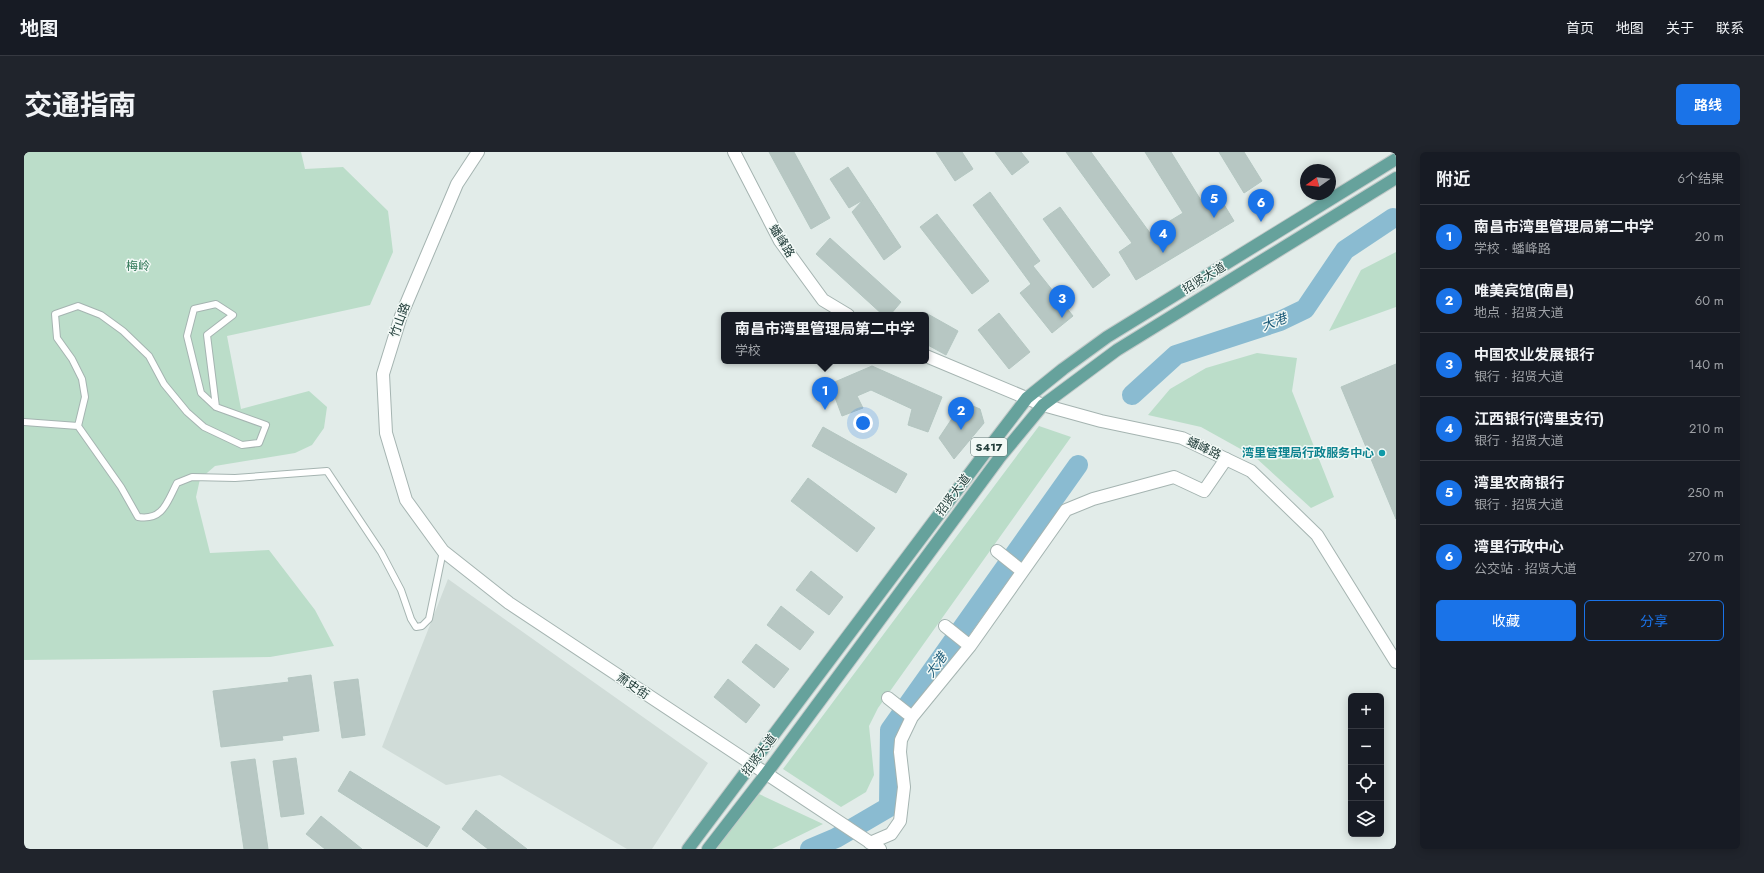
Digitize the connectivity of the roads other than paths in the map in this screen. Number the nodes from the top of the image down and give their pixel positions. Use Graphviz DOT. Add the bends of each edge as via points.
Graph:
graph roads {
  1 [pos="478,152"];
  2 [pos="734,152"];
  3 [pos="1396,159"];
  4 [pos="1396,178"];
  5 [pos="843,312"];
  6 [pos="929,357"];
  7 [pos="1027,398"];
  8 [pos="1043,405"];
  9 [pos="216,407"];
  10 [pos="24,422"];
  11 [pos="78,426"];
  12 [pos="1226,459"];
  13 [pos="406,500"];
  14 [pos="443,550"];
  15 [pos="997,551"];
  16 [pos="1022,571"];
  17 [pos="945,626"];
  18 [pos="970,646"];
  19 [pos="1396,662"];
  20 [pos="888,698"];
  21 [pos="912,717"];
  22 [pos="752,765"];
  23 [pos="766,774"];
  24 [pos="872,846"];
  25 [pos="688,849"];
  26 [pos="708,849"];
  1 -- 13 [label="street, 竹山路" via="456,184 401,316 383,374 386,433"];
  2 -- 5 [label="street, 蟠峰路" via="780,241 824,300"];
  3 -- 7 [label="main road, 招贤大道 / S417" via="1107,337"];
  4 -- 8 [label="main road, 招贤大道 / S417" via="1118,350"];
  6 -- 7 [label="street, 蟠峰路"];
  7 -- 8 [label="street, 蟠峰路"];
  7 -- 22 [label="main road, 招贤大道 / S417"];
  8 -- 12 [label="street, 蟠峰路" via="1101,421 1182,438"];
  8 -- 23 [label="main road, 招贤大道 / S417" via="1000,457"];
  9 -- 9 [label="lane" via="201,393 186,336 194,309 216,304 233,315 207,335"];
  9 -- 11 [label="lane" via="266,425 259,443 242,445 204,427 187,412 164,384 149,356 123,331 101,315 78,306 55,314 57,338 82,379 85,397"];
  10 -- 11 [label="lane"];
  11 -- 14 [label="lane" via="121,487 138,517 149,519 161,512 177,483 192,477 235,478 327,472 382,552 416,627 422,626 429,619"];
  12 -- 16 [label="street" via="1204,490 1174,476 1093,499 1066,510"];
  12 -- 19 [label="street, 蟠峰路" via="1252,471 1317,535"];
  13 -- 14 [label="street, 萧史街"];
  14 -- 22 [label="street, 萧史街" via="509,603"];
  15 -- 16 [label="street"];
  16 -- 18 [label="street"];
  17 -- 18 [label="street"];
  18 -- 21 [label="street"];
  20 -- 21 [label="street"];
  21 -- 24 [label="street" via="901,740 904,787 900,821 891,834"];
  22 -- 23 [label="street, 萧史街"];
  22 -- 25 [label="main road, 招贤大道 / S417"];
  23 -- 24 [label="street, 萧史街"];
  23 -- 26 [label="main road, 招贤大道 / S417"];
}
